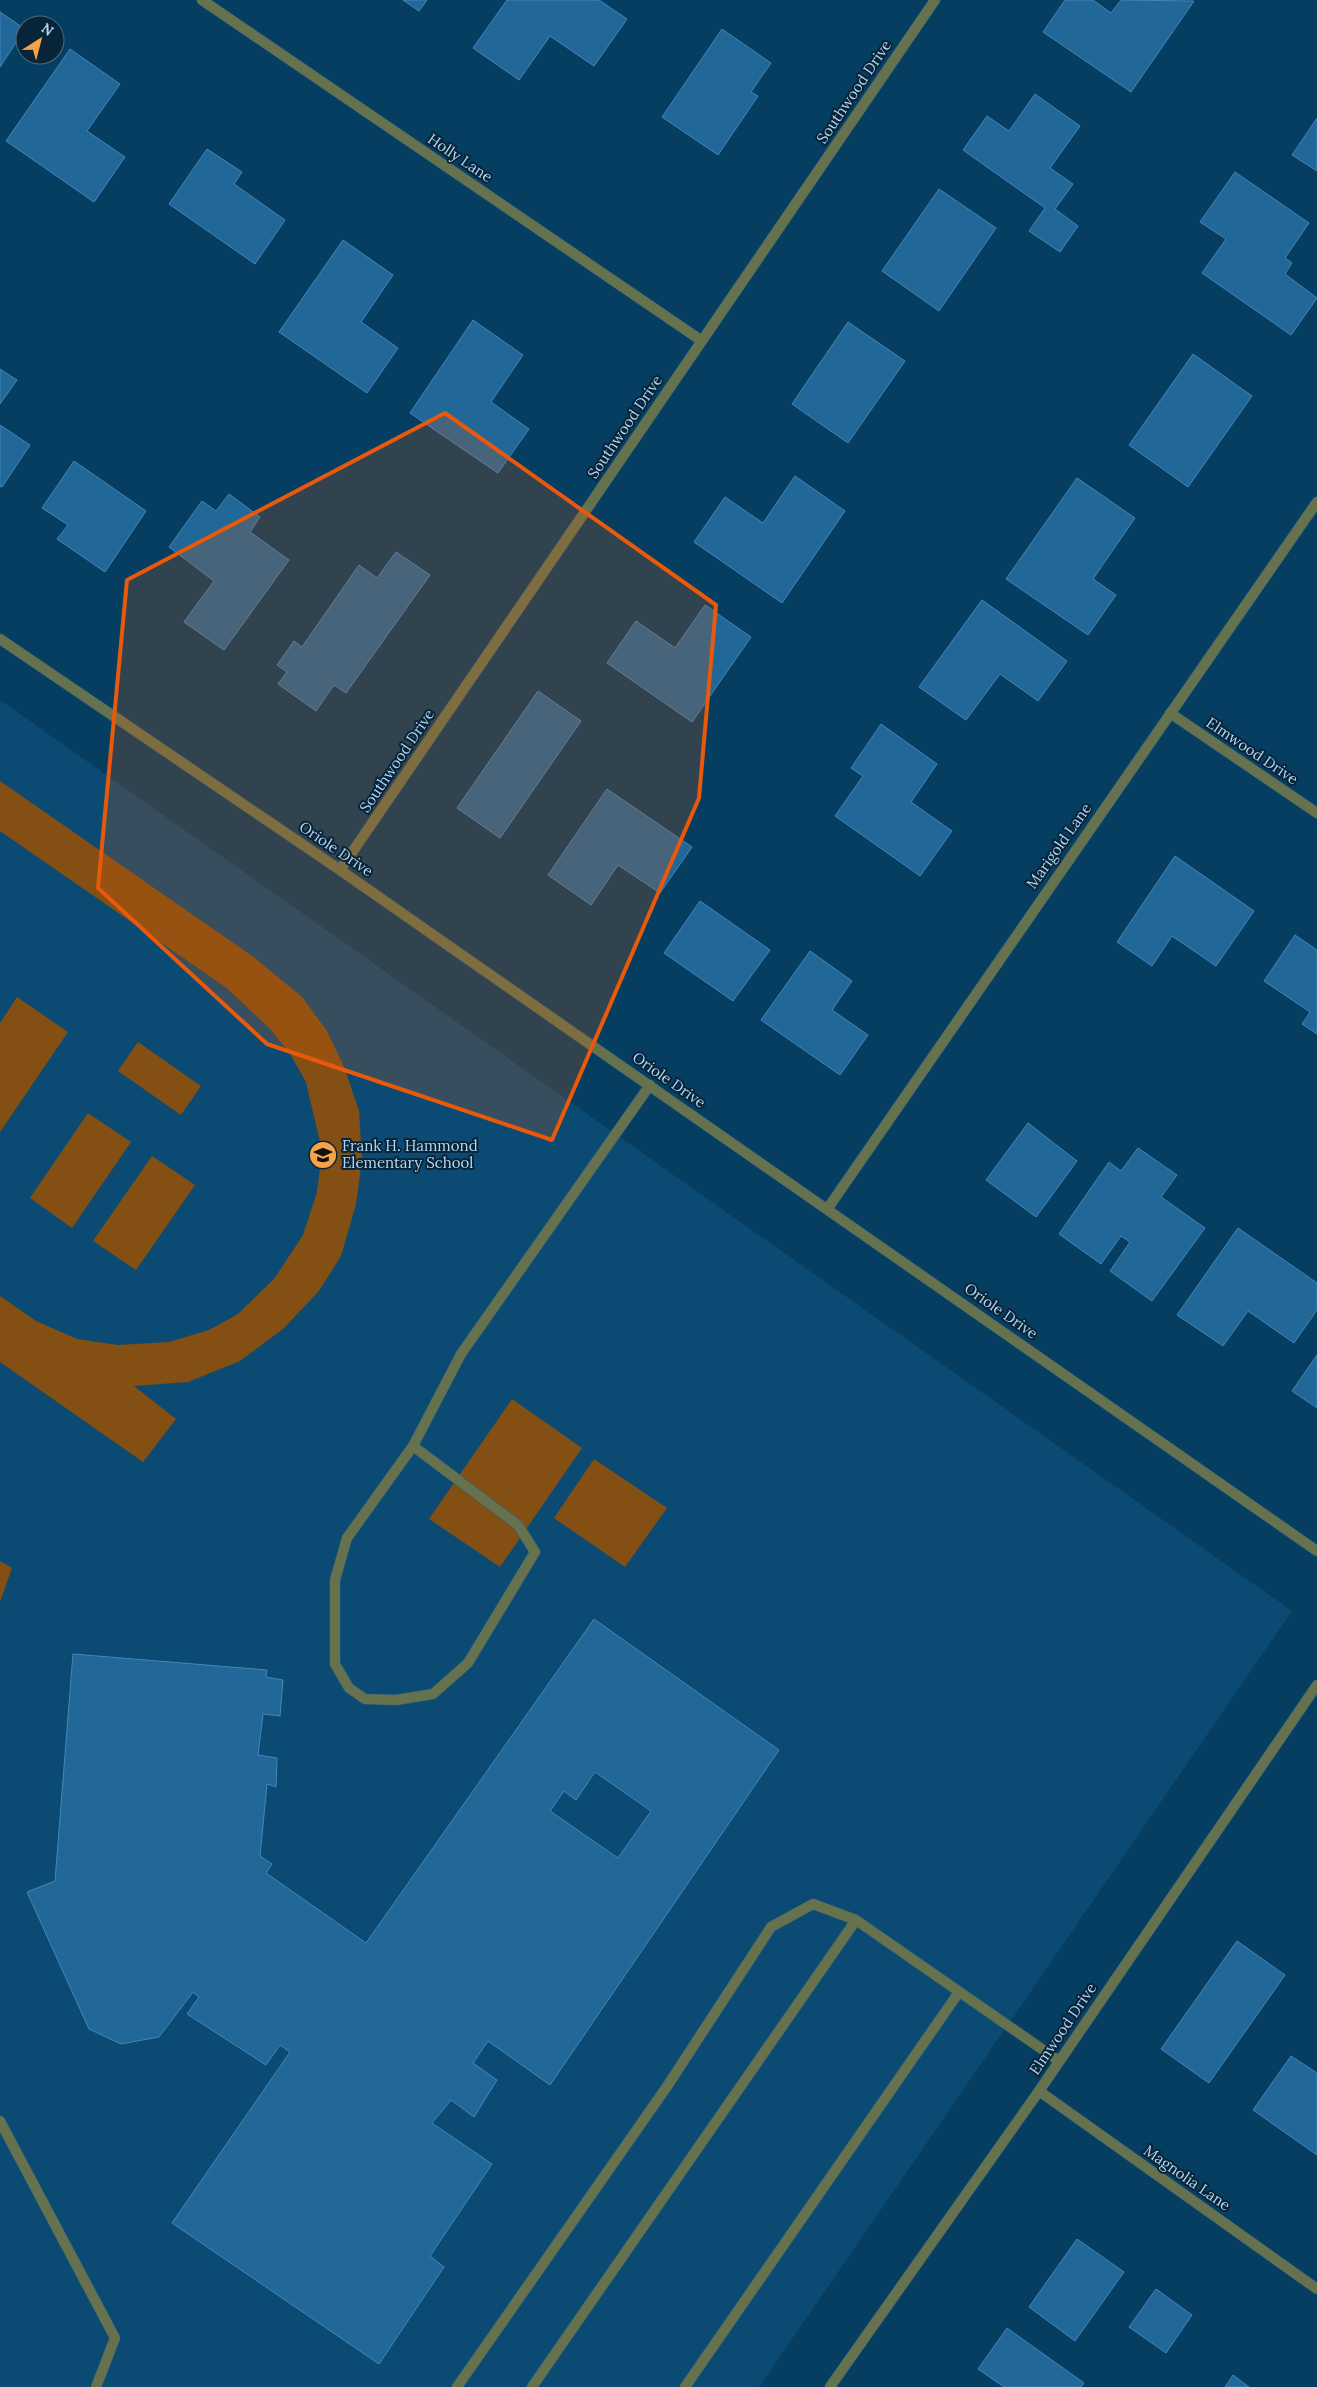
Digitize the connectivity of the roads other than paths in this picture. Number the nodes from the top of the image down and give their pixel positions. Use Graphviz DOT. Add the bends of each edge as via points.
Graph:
graph roads {
  1 [pos="202,0"];
  2 [pos="935,0"];
  3 [pos="702,341"];
  4 [pos="1317,502"];
  5 [pos="0,639"];
  6 [pos="1170,712"];
  7 [pos="1317,814"];
  8 [pos="340,870"];
  9 [pos="650,1085"];
  10 [pos="828,1208"];
  11 [pos="413,1446"];
  12 [pos="1317,1551"];
  13 [pos="1317,1685"];
  14 [pos="856,1920"];
  15 [pos="959,1992"];
  16 [pos="1059,2060"];
  17 [pos="1039,2091"];
  18 [pos="0,2122"];
  19 [pos="1317,2289"];
  20 [pos="96,2387"];
  21 [pos="457,2387"];
  22 [pos="532,2387"];
  23 [pos="685,2387"];
  24 [pos="830,2387"];
  1 -- 3 [label="street, Holly Lane"];
  2 -- 3 [label="street, Southwood Drive"];
  3 -- 8 [label="street, Southwood Drive"];
  4 -- 6 [label="street, Marigold Lane"];
  5 -- 8 [label="street, Oriole Drive"];
  6 -- 7 [label="street, Elmwood Drive"];
  6 -- 10 [label="street, Marigold Lane"];
  8 -- 9 [label="street, Oriole Drive"];
  9 -- 10 [label="street, Oriole Drive"];
  9 -- 11 [label="street" via="461,1354"];
  10 -- 12 [label="street, Oriole Drive"];
  11 -- 11 [label="street" via="347,1538 335,1580 335,1664 349,1688 365,1699 396,1700 433,1694 468,1663 535,1552 518,1525"];
  13 -- 16 [label="street, Elmwood Drive"];
  14 -- 15 [label="street"];
  14 -- 21 [label="street" via="813,1904 771,1927 668,2085"];
  14 -- 22 [label="street"];
  15 -- 16 [label="street"];
  15 -- 23 [label="street"];
  16 -- 17 [label="street, Elmwood Drive"];
  17 -- 19 [label="street, Magnolia Lane"];
  17 -- 24 [label="street, Elmwood Drive"];
  18 -- 20 [label="street" via="115,2338"];
}
